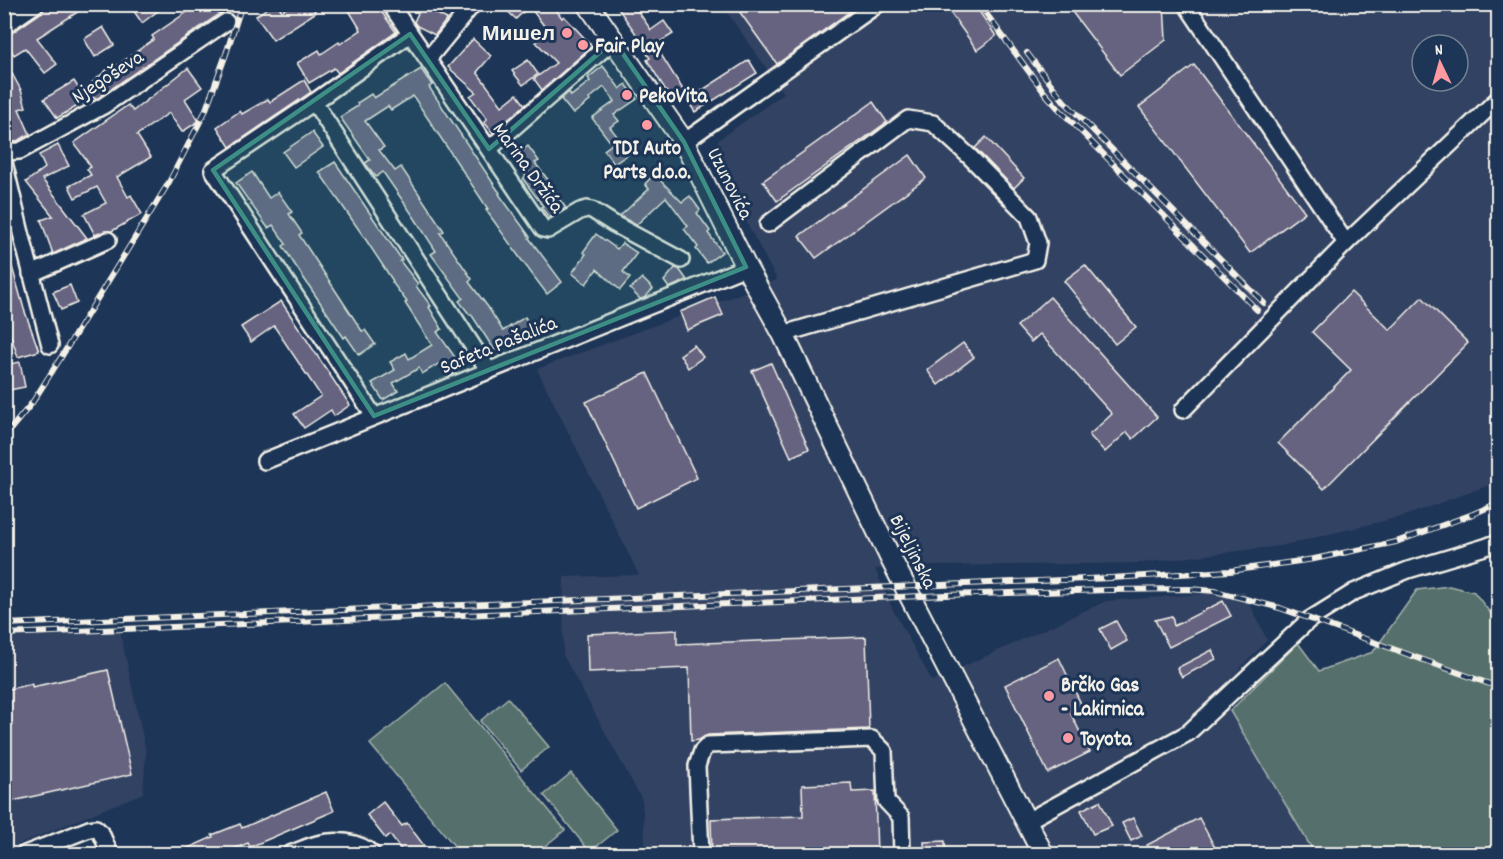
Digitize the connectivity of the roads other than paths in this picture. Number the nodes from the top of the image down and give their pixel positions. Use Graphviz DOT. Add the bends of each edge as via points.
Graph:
graph roads {
  1 [pos="36,4"];
  2 [pos="390,4"];
  3 [pos="473,4"];
  4 [pos="588,4"];
  5 [pos="879,4"];
  6 [pos="1186,4"];
  7 [pos="226,22"];
  8 [pos="4,26"];
  9 [pos="410,34"];
  10 [pos="614,41"];
  11 [pos="428,59"];
  12 [pos="314,102"];
  13 [pos="1498,102"];
  14 [pos="684,142"];
  15 [pos="489,149"];
  16 [pos="4,152"];
  17 [pos="4,162"];
  18 [pos="768,224"];
  19 [pos="108,240"];
  20 [pos="1346,243"];
  21 [pos="681,260"];
  22 [pos="746,267"];
  23 [pos="31,273"];
  24 [pos="783,334"];
  25 [pos="50,345"];
  26 [pos="489,371"];
  27 [pos="1183,410"];
  28 [pos="374,416"];
  29 [pos="265,461"];
  30 [pos="1498,542"];
  31 [pos="1027,821"];
  32 [pos="25,855"];
  33 [pos="110,855"];
  34 [pos="290,855"];
  35 [pos="372,855"];
  36 [pos="701,855"];
  37 [pos="902,855"];
  38 [pos="1043,855"];
  1 -- 8 [label="street"];
  2 -- 9 [label="street, Marina Držića"];
  3 -- 11 [label="street"];
  4 -- 10 [label="main road, Uzunovića"];
  5 -- 14 [label="street"];
  6 -- 20 [label="street"];
  7 -- 16 [label="street, Njegoševa" via="103,106 21,150"];
  9 -- 11 [label="street, Marina Držića"];
  9 -- 12 [label="street"];
  10 -- 14 [label="main road, Uzunovića"];
  10 -- 15 [label="street"];
  11 -- 15 [label="street, Marina Držića"];
  12 -- 26 [label="street"];
  12 -- 28 [label="street" via="213,170"];
  13 -- 20 [label="street"];
  14 -- 22 [label="main road, Uzunovića"];
  15 -- 21 [label="street, Marina Držića" via="543,228 548,230 580,211 592,210"];
  17 -- 23 [label="street"];
  18 -- 24 [label="street" via="908,119 933,123 940,129 1029,217 1038,243 1035,260"];
  19 -- 23 [label="street"];
  20 -- 27 [label="street"];
  22 -- 24 [label="main road, Bijeljinska"];
  22 -- 26 [label="street, Safeta Pašalića"];
  23 -- 25 [label="street"];
  24 -- 31 [label="main road, Bijeljinska" via="891,559"];
  26 -- 28 [label="street, Safeta Pašalića"];
  28 -- 29 [label="street, Safeta Pašalića"];
  30 -- 31 [label="street" via="1408,570 1354,592 1309,620 1188,733"];
  31 -- 38 [label="main road, Bijeljinska"];
  32 -- 33 [label="street" via="96,828"];
  34 -- 35 [label="street" via="318,843 337,841 353,843"];
  36 -- 37 [label="street" via="697,766 708,745 872,739 884,751 886,801 901,817"];
}
